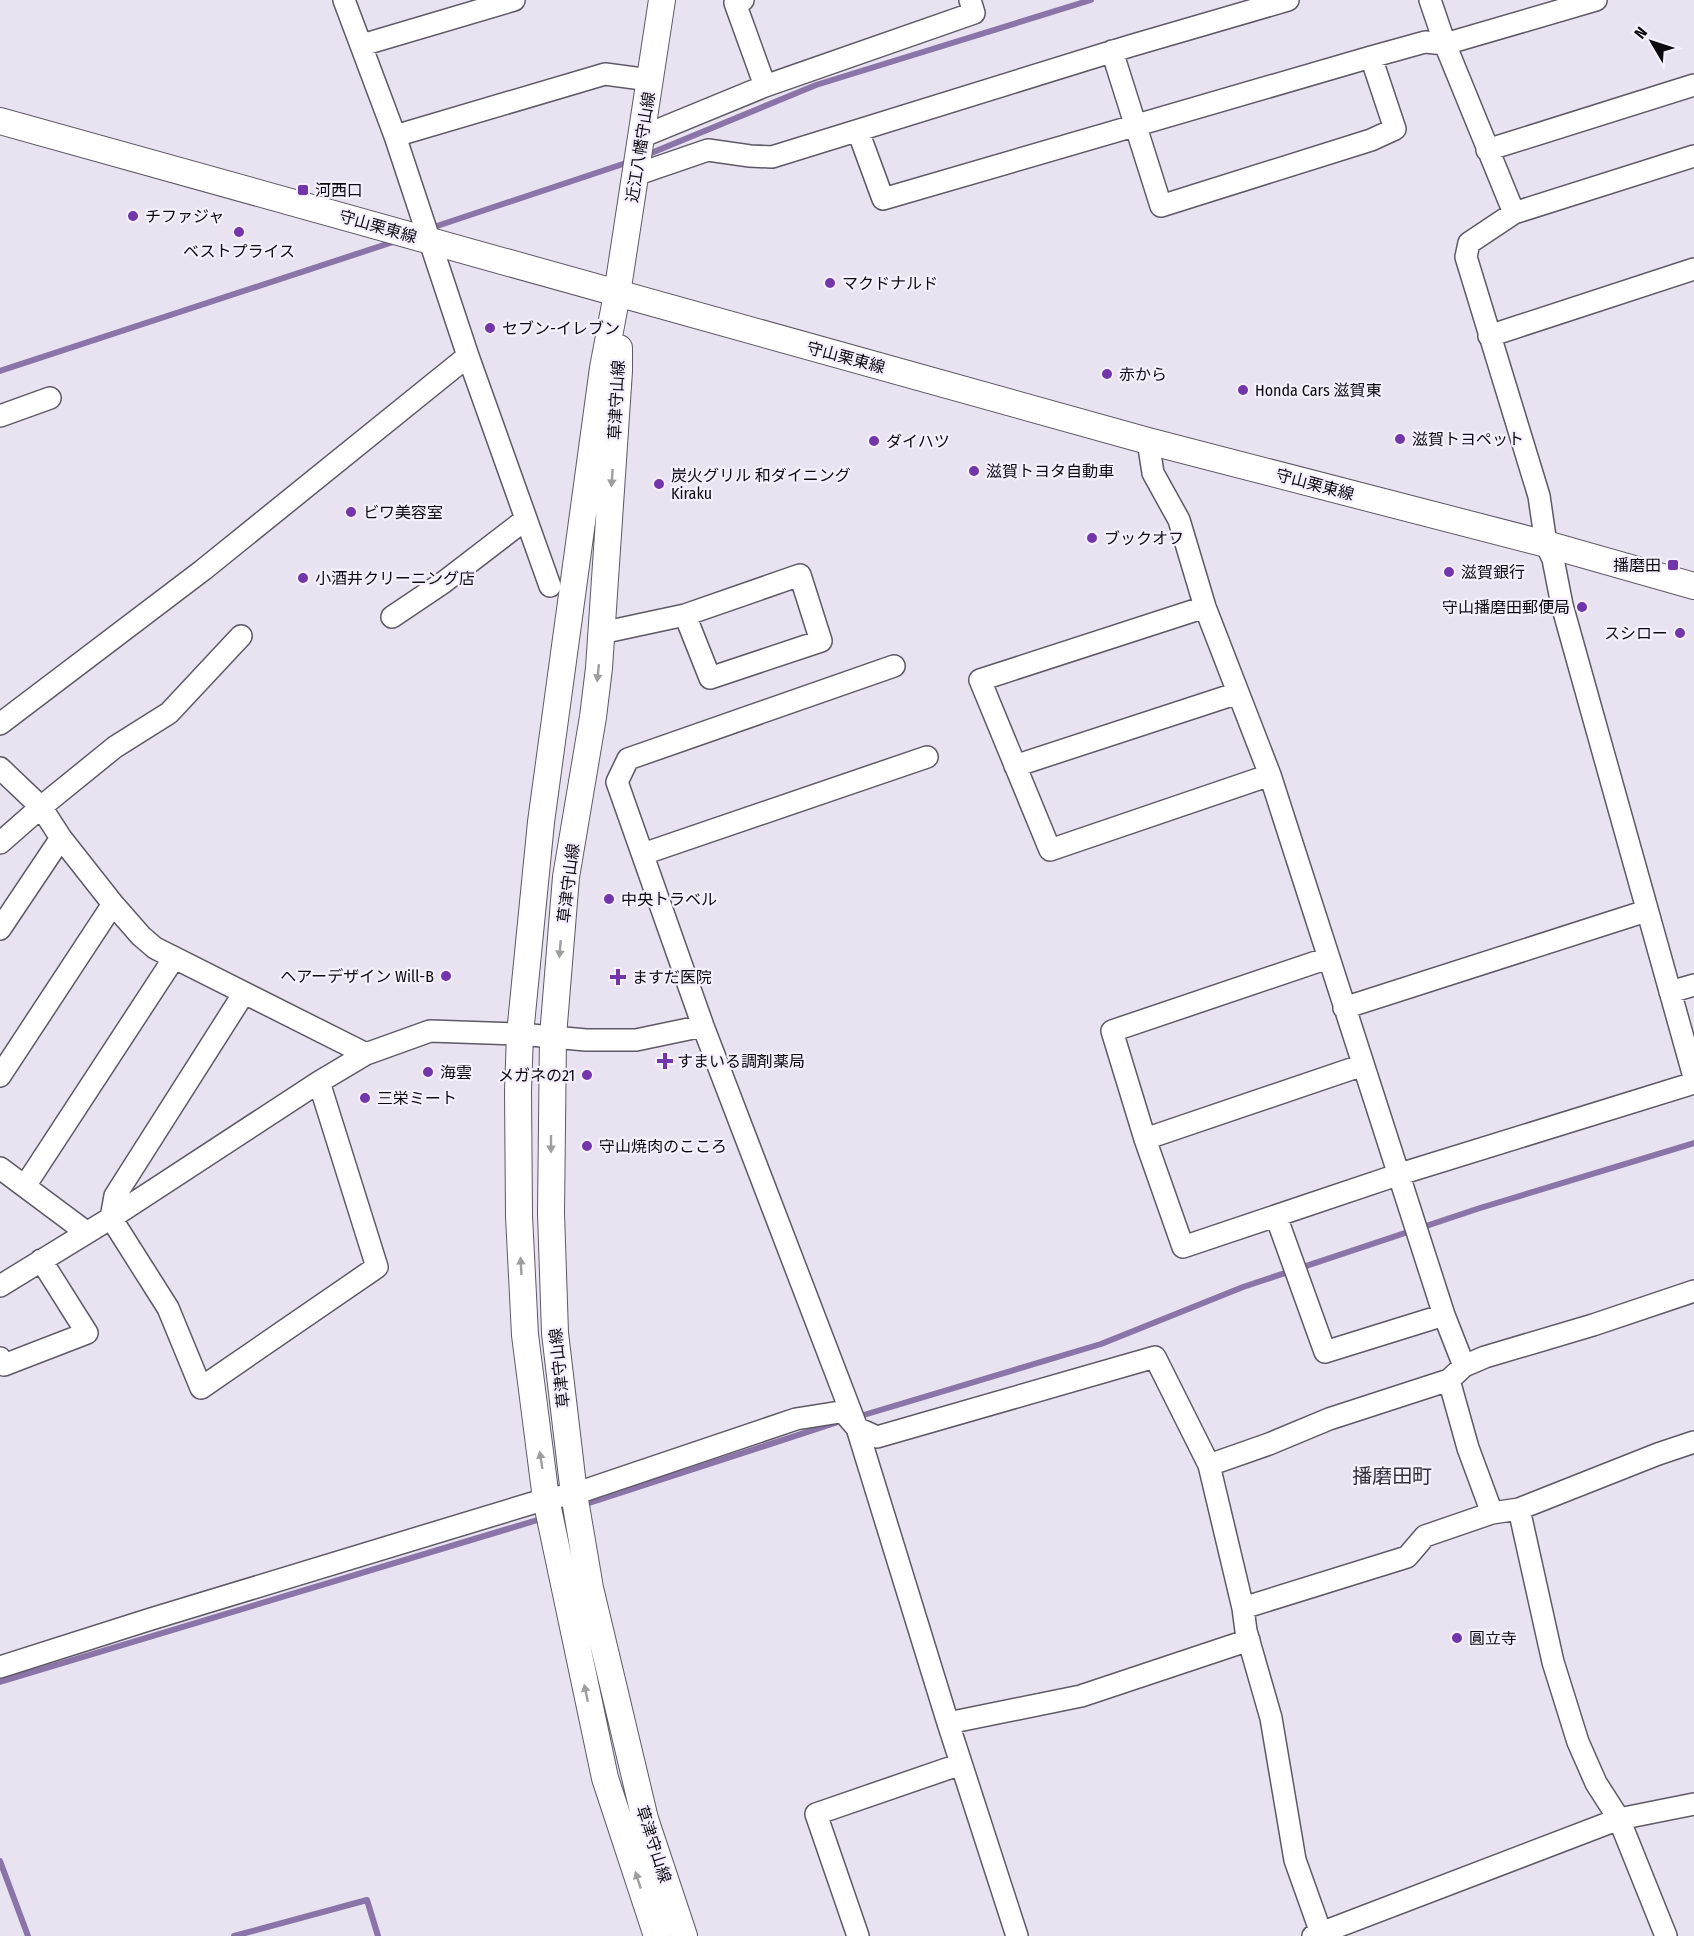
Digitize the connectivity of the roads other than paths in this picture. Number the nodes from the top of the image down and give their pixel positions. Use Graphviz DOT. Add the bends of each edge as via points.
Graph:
graph roads {
  1 [pos="344,0"];
  2 [pos="514,0"];
  3 [pos="662,0"];
  4 [pos="743,0"];
  5 [pos="970,0"];
  6 [pos="1288,0"];
  7 [pos="1430,0"];
  8 [pos="1596,0"];
  9 [pos="1445,44"];
  10 [pos="362,45"];
  11 [pos="1112,51"];
  12 [pos="1371,57"];
  13 [pos="650,80"];
  14 [pos="1694,85"];
  15 [pos="765,86"];
  16 [pos="0,122"];
  17 [pos="1136,126"];
  18 [pos="858,131"];
  19 [pos="395,136"];
  20 [pos="641,136"];
  21 [pos="1487,150"];
  22 [pos="1694,156"];
  23 [pos="635,175"];
  24 [pos="1514,213"];
  25 [pos="429,241"];
  26 [pos="1694,269"];
  27 [pos="617,294"];
  28 [pos="1489,336"];
  29 [pos="468,356"];
  30 [pos="50,398"];
  31 [pos="0,416"];
  32 [pos="1148,441"];
  33 [pos="526,519"];
  34 [pos="1546,544"];
  35 [pos="550,586"];
  36 [pos="1694,586"];
  37 [pos="1205,608"];
  38 [pos="685,615"];
  39 [pos="392,617"];
  40 [pos="601,633"];
  41 [pos="241,636"];
  42 [pos="894,666"];
  43 [pos="1238,693"];
  44 [pos="0,724"];
  45 [pos="927,757"];
  46 [pos="1015,766"];
  47 [pos="0,768"];
  48 [pos="1270,775"];
  49 [pos="40,807"];
  50 [pos="61,838"];
  51 [pos="0,843"];
  52 [pos="643,854"];
  53 [pos="112,904"];
  54 [pos="1646,911"];
  55 [pos="0,929"];
  56 [pos="174,958"];
  57 [pos="1328,958"];
  58 [pos="1694,985"];
  59 [pos="1670,992"];
  60 [pos="244,993"];
  61 [pos="1344,1008"];
  62 [pos="703,1026"];
  63 [pos="520,1034"];
  64 [pos="553,1036"];
  65 [pos="366,1054"];
  66 [pos="1363,1065"];
  67 [pos="0,1076"];
  68 [pos="1694,1077"];
  69 [pos="319,1082"];
  70 [pos="1694,1083"];
  71 [pos="1145,1139"];
  72 [pos="0,1168"];
  73 [pos="1400,1174"];
  74 [pos="25,1186"];
  75 [pos="1275,1216"];
  76 [pos="111,1218"];
  77 [pos="86,1232"];
  78 [pos="41,1260"];
  79 [pos="0,1286"];
  80 [pos="1694,1291"];
  81 [pos="1444,1315"];
  82 [pos="0,1358"];
  83 [pos="1456,1373"];
  84 [pos="857,1428"];
  85 [pos="1694,1442"];
  86 [pos="1209,1465"];
  87 [pos="574,1494"];
  88 [pos="546,1499"];
  89 [pos="1519,1509"];
  90 [pos="1492,1513"];
  91 [pos="1243,1608"];
  92 [pos="1249,1640"];
  93 [pos="0,1667"];
  94 [pos="948,1723"];
  95 [pos="961,1764"];
  96 [pos="1694,1804"];
  97 [pos="1619,1819"];
  98 [pos="1317,1935"];
  99 [pos="657,1936"];
  100 [pos="684,1936"];
  101 [pos="858,1936"];
  102 [pos="1017,1936"];
  103 [pos="1666,1936"];
  1 -- 10 [label="street"];
  2 -- 10 [label="street"];
  3 -- 13 [label="main road, 近江八幡守山線"];
  4 -- 15 [label="street" via="735,3"];
  5 -- 15 [label="street" via="975,12"];
  6 -- 11 [label="street"];
  7 -- 9 [label="street"];
  8 -- 9 [label="street"];
  9 -- 12 [label="street" via="1425,42"];
  9 -- 21 [label="street"];
  10 -- 19 [label="street"];
  11 -- 17 [label="street"];
  11 -- 18 [label="street"];
  12 -- 17 [label="street"];
  12 -- 17 [label="street" via="1395,129 1161,206"];
  13 -- 19 [label="street" via="605,74"];
  13 -- 20 [label="main road, 近江八幡守山線"];
  14 -- 21 [label="street"];
  15 -- 20 [label="street"];
  16 -- 25 [label="main road, 守山栗東線"];
  17 -- 18 [label="street" via="883,199"];
  18 -- 23 [label="street" via="772,157 708,150"];
  19 -- 25 [label="street"];
  20 -- 23 [label="main road, 近江八幡守山線"];
  21 -- 24 [label="street"];
  22 -- 24 [label="street"];
  23 -- 27 [label="main road, 近江八幡守山線"];
  24 -- 28 [label="street" via="1469,243 1466,257"];
  25 -- 27 [label="main road, 守山栗東線"];
  25 -- 29 [label="street"];
  26 -- 28 [label="street"];
  27 -- 32 [label="main road, 守山栗東線"];
  27 -- 40 [label="main road, 草津守山線, one-way" via="619,371"];
  27 -- 63 [label="main road, 草津守山線" via="603,368 541,822"];
  28 -- 34 [label="street" via="1539,496"];
  29 -- 33 [label="street"];
  29 -- 44 [label="street" via="203,570"];
  30 -- 31 [label="street"];
  32 -- 34 [label="main road, 守山栗東線"];
  32 -- 37 [label="street" via="1153,473 1179,520"];
  33 -- 35 [label="street"];
  33 -- 39 [label="street"];
  34 -- 36 [label="main road, 守山栗東線"];
  34 -- 54 [label="street"];
  37 -- 43 [label="street"];
  37 -- 46 [label="street" via="980,680"];
  38 -- 38 [label="street" via="800,574 821,641 710,678"];
  38 -- 40 [label="street"];
  40 -- 64 [label="main road, 草津守山線, one-way" via="594,717 566,878"];
  41 -- 49 [label="street" via="169,713 115,747"];
  42 -- 52 [label="street" via="628,759 617,782"];
  43 -- 46 [label="street"];
  43 -- 48 [label="street"];
  45 -- 52 [label="street"];
  46 -- 48 [label="street" via="1050,850"];
  47 -- 49 [label="street"];
  48 -- 57 [label="street"];
  49 -- 50 [label="street"];
  49 -- 51 [label="street"];
  50 -- 53 [label="street"];
  50 -- 55 [label="street"];
  52 -- 62 [label="street"];
  53 -- 56 [label="street" via="141,936"];
  53 -- 67 [label="street"];
  54 -- 59 [label="street"];
  54 -- 61 [label="street"];
  56 -- 60 [label="street"];
  56 -- 74 [label="street"];
  57 -- 61 [label="street"];
  57 -- 71 [label="street" via="1112,1031"];
  58 -- 59 [label="street"];
  59 -- 68 [label="street"];
  60 -- 65 [label="street"];
  60 -- 76 [label="street" via="115,1196"];
  61 -- 66 [label="street"];
  62 -- 64 [label="street" via="636,1040"];
  62 -- 84 [label="street"];
  63 -- 64 [label="street"];
  63 -- 65 [label="street" via="430,1031"];
  88 -- 63 [label="main road, 草津守山線, one-way" via="524,1311 519,1193"];
  64 -- 87 [label="main road, 草津守山線, one-way" via="551,1213 555,1333"];
  65 -- 69 [label="street"];
  66 -- 71 [label="street"];
  66 -- 73 [label="street"];
  69 -- 76 [label="street"];
  69 -- 76 [label="street" via="377,1267 201,1388 168,1308"];
  70 -- 73 [label="street"];
  71 -- 75 [label="street" via="1183,1247"];
  72 -- 74 [label="street"];
  73 -- 75 [label="street"];
  73 -- 81 [label="street"];
  74 -- 77 [label="street"];
  75 -- 81 [label="street" via="1325,1352"];
  76 -- 77 [label="street"];
  77 -- 78 [label="street"];
  78 -- 79 [label="street"];
  78 -- 82 [label="street" via="87,1333 4,1365"];
  80 -- 83 [label="street" via="1485,1358"];
  81 -- 83 [label="street"];
  83 -- 86 [label="street"];
  83 -- 90 [label="street" via="1468,1448"];
  84 -- 86 [label="street" via="877,1437 1155,1357"];
  84 -- 87 [label="street" via="840,1412 796,1419"];
  84 -- 94 [label="street"];
  85 -- 89 [label="street"];
  86 -- 91 [label="street"];
  87 -- 88 [label="street"];
  87 -- 100 [label="main road, 草津守山線" via="590,1587 633,1771"];
  88 -- 93 [label="street"];
  99 -- 88 [label="main road, 草津守山線, one-way" via="605,1778"];
  89 -- 90 [label="street"];
  89 -- 97 [label="street" via="1553,1662 1578,1742 1596,1783"];
  90 -- 91 [label="street" via="1425,1536 1407,1557"];
  91 -- 92 [label="street"];
  92 -- 94 [label="street" via="1081,1696"];
  92 -- 98 [label="street" via="1271,1718 1295,1860"];
  94 -- 95 [label="street"];
  95 -- 101 [label="street" via="816,1814"];
  95 -- 102 [label="street"];
  96 -- 97 [label="street"];
  97 -- 98 [label="street"];
  97 -- 103 [label="street"];
}
